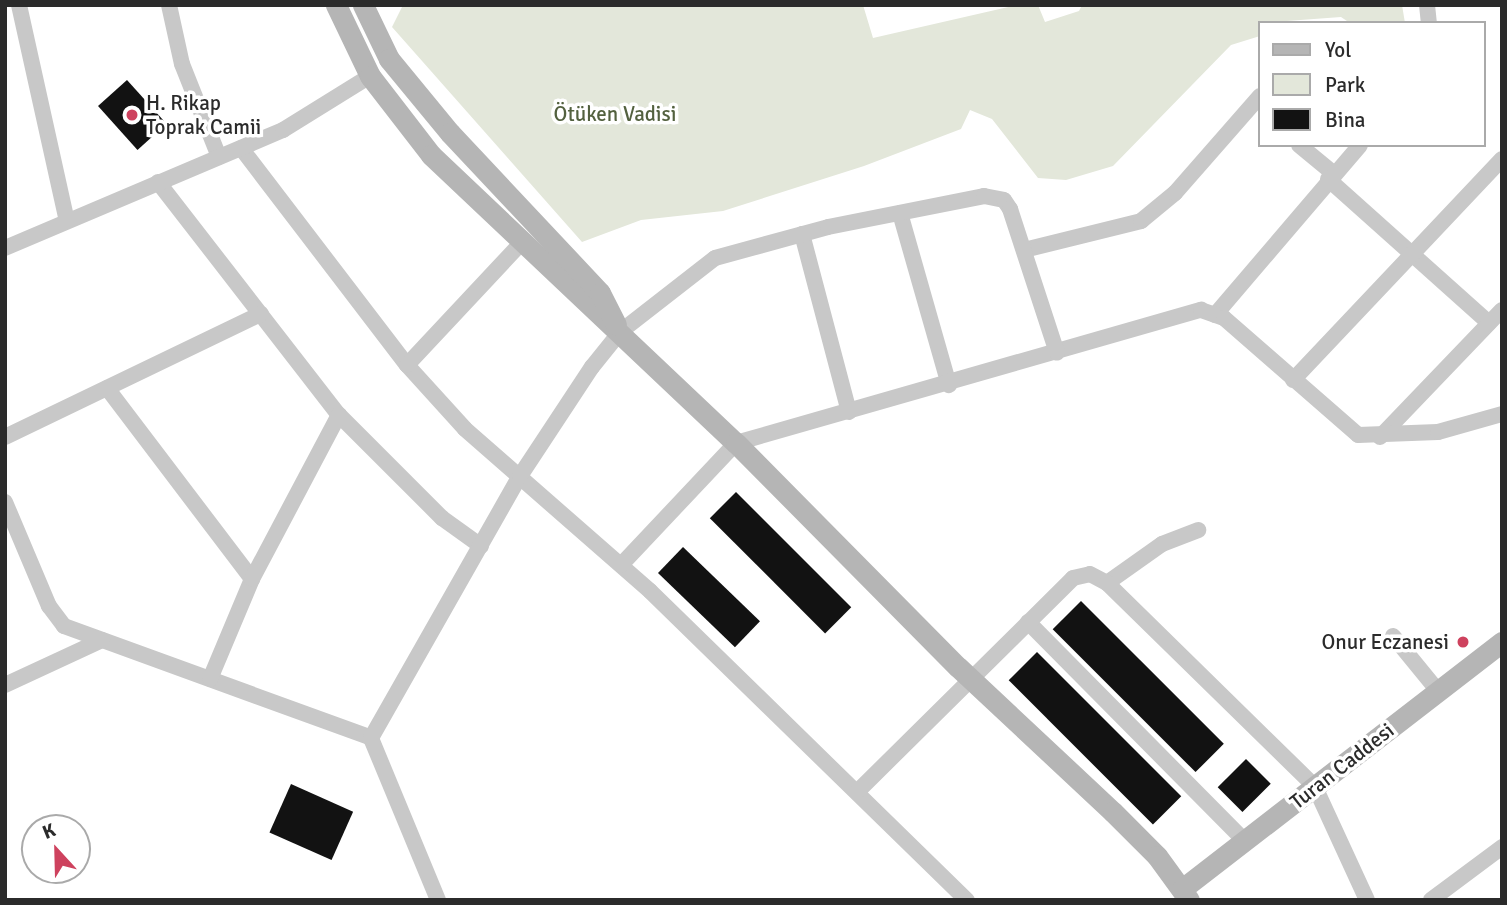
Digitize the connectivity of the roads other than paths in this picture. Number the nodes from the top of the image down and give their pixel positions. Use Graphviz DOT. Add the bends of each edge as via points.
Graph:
graph roads {
  1 [pos="19,5"];
  2 [pos="169,5"];
  3 [pos="336,5"];
  4 [pos="363,5"];
  5 [pos="370,76"];
  6 [pos="1257,105"];
  7 [pos="1301,147"];
  8 [pos="1358,147"];
  9 [pos="241,148"];
  10 [pos="219,156"];
  11 [pos="1502,159"];
  12 [pos="1331,176"];
  13 [pos="158,182"];
  14 [pos="900,213"];
  15 [pos="67,221"];
  16 [pos="802,234"];
  17 [pos="521,243"];
  18 [pos="5,248"];
  19 [pos="1024,250"];
  20 [pos="1414,252"];
  21 [pos="1502,310"];
  22 [pos="261,314"];
  23 [pos="1215,315"];
  24 [pos="1489,323"];
  25 [pos="620,332"];
  26 [pos="1057,353"];
  27 [pos="407,365"];
  28 [pos="1293,380"];
  29 [pos="949,385"];
  30 [pos="107,388"];
  31 [pos="849,412"];
  32 [pos="1502,414"];
  33 [pos="339,415"];
  34 [pos="5,437"];
  35 [pos="1380,437"];
  36 [pos="736,443"];
  37 [pos="520,476"];
  38 [pos="5,502"];
  39 [pos="1198,530"];
  40 [pos="481,546"];
  41 [pos="621,565"];
  42 [pos="252,579"];
  43 [pos="1107,583"];
  44 [pos="1028,622"];
  45 [pos="1393,636"];
  46 [pos="102,640"];
  47 [pos="1502,642"];
  48 [pos="971,678"];
  49 [pos="210,680"];
  50 [pos="5,685"];
  51 [pos="1438,691"];
  52 [pos="371,738"];
  53 [pos="1315,787"];
  54 [pos="859,790"];
  55 [pos="1245,841"];
  56 [pos="1502,847"];
  57 [pos="1185,894"];
  58 [pos="438,900"];
  59 [pos="967,900"];
  60 [pos="1367,900"];
  61 [pos="1431,900"];
  1 -- 15 [label="street"];
  2 -- 10 [label="street" via="182,64"];
  3 -- 5 [label="street"];
  4 -- 25 [label="street" via="389,59 450,133 600,293"];
  5 -- 9 [label="street" via="283,130"];
  5 -- 17 [label="street" via="430,155"];
  6 -- 19 [label="street" via="1175,193 1141,221"];
  7 -- 12 [label="street"];
  8 -- 12 [label="street"];
  9 -- 10 [label="street"];
  9 -- 27 [label="street"];
  10 -- 13 [label="street"];
  11 -- 20 [label="street"];
  12 -- 20 [label="street"];
  12 -- 23 [label="street"];
  13 -- 15 [label="street"];
  13 -- 22 [label="street"];
  14 -- 16 [label="street"];
  14 -- 19 [label="street" via="984,196 1004,200"];
  14 -- 29 [label="street"];
  15 -- 18 [label="street"];
  16 -- 25 [label="street" via="715,258"];
  16 -- 31 [label="street"];
  17 -- 25 [label="street"];
  17 -- 27 [label="street"];
  19 -- 26 [label="street"];
  20 -- 24 [label="street"];
  20 -- 28 [label="street"];
  21 -- 24 [label="street"];
  22 -- 30 [label="street"];
  22 -- 33 [label="street"];
  23 -- 26 [label="street" via="1201,310 1159,320"];
  23 -- 28 [label="street"];
  24 -- 35 [label="street"];
  25 -- 36 [label="street"];
  25 -- 37 [label="street"];
  26 -- 29 [label="street"];
  27 -- 37 [label="street" via="465,429"];
  28 -- 35 [label="street" via="1350,432"];
  29 -- 31 [label="street"];
  30 -- 34 [label="street"];
  30 -- 42 [label="street"];
  31 -- 36 [label="street"];
  32 -- 35 [label="street" via="1438,432"];
  33 -- 40 [label="street" via="442,518"];
  33 -- 42 [label="street"];
  36 -- 41 [label="street"];
  36 -- 48 [label="street"];
  37 -- 40 [label="street"];
  37 -- 41 [label="street"];
  38 -- 46 [label="street" via="49,606 64,626"];
  39 -- 43 [label="street" via="1162,544"];
  40 -- 52 [label="street"];
  41 -- 54 [label="street"];
  42 -- 49 [label="street"];
  43 -- 44 [label="street" via="1090,574 1073,578"];
  43 -- 53 [label="street"];
  44 -- 48 [label="street"];
  44 -- 55 [label="street"];
  45 -- 51 [label="street"];
  46 -- 49 [label="street"];
  46 -- 50 [label="street"];
  47 -- 51 [label="street, Turan Caddesi"];
  48 -- 54 [label="street"];
  48 -- 57 [label="street" via="1114,811"];
  49 -- 52 [label="street"];
  51 -- 53 [label="street, Turan Caddesi"];
  52 -- 58 [label="street"];
  53 -- 55 [label="street, Turan Caddesi"];
  53 -- 60 [label="street"];
  54 -- 59 [label="street"];
  55 -- 57 [label="street, Turan Caddesi"];
  56 -- 61 [label="street"];
}
